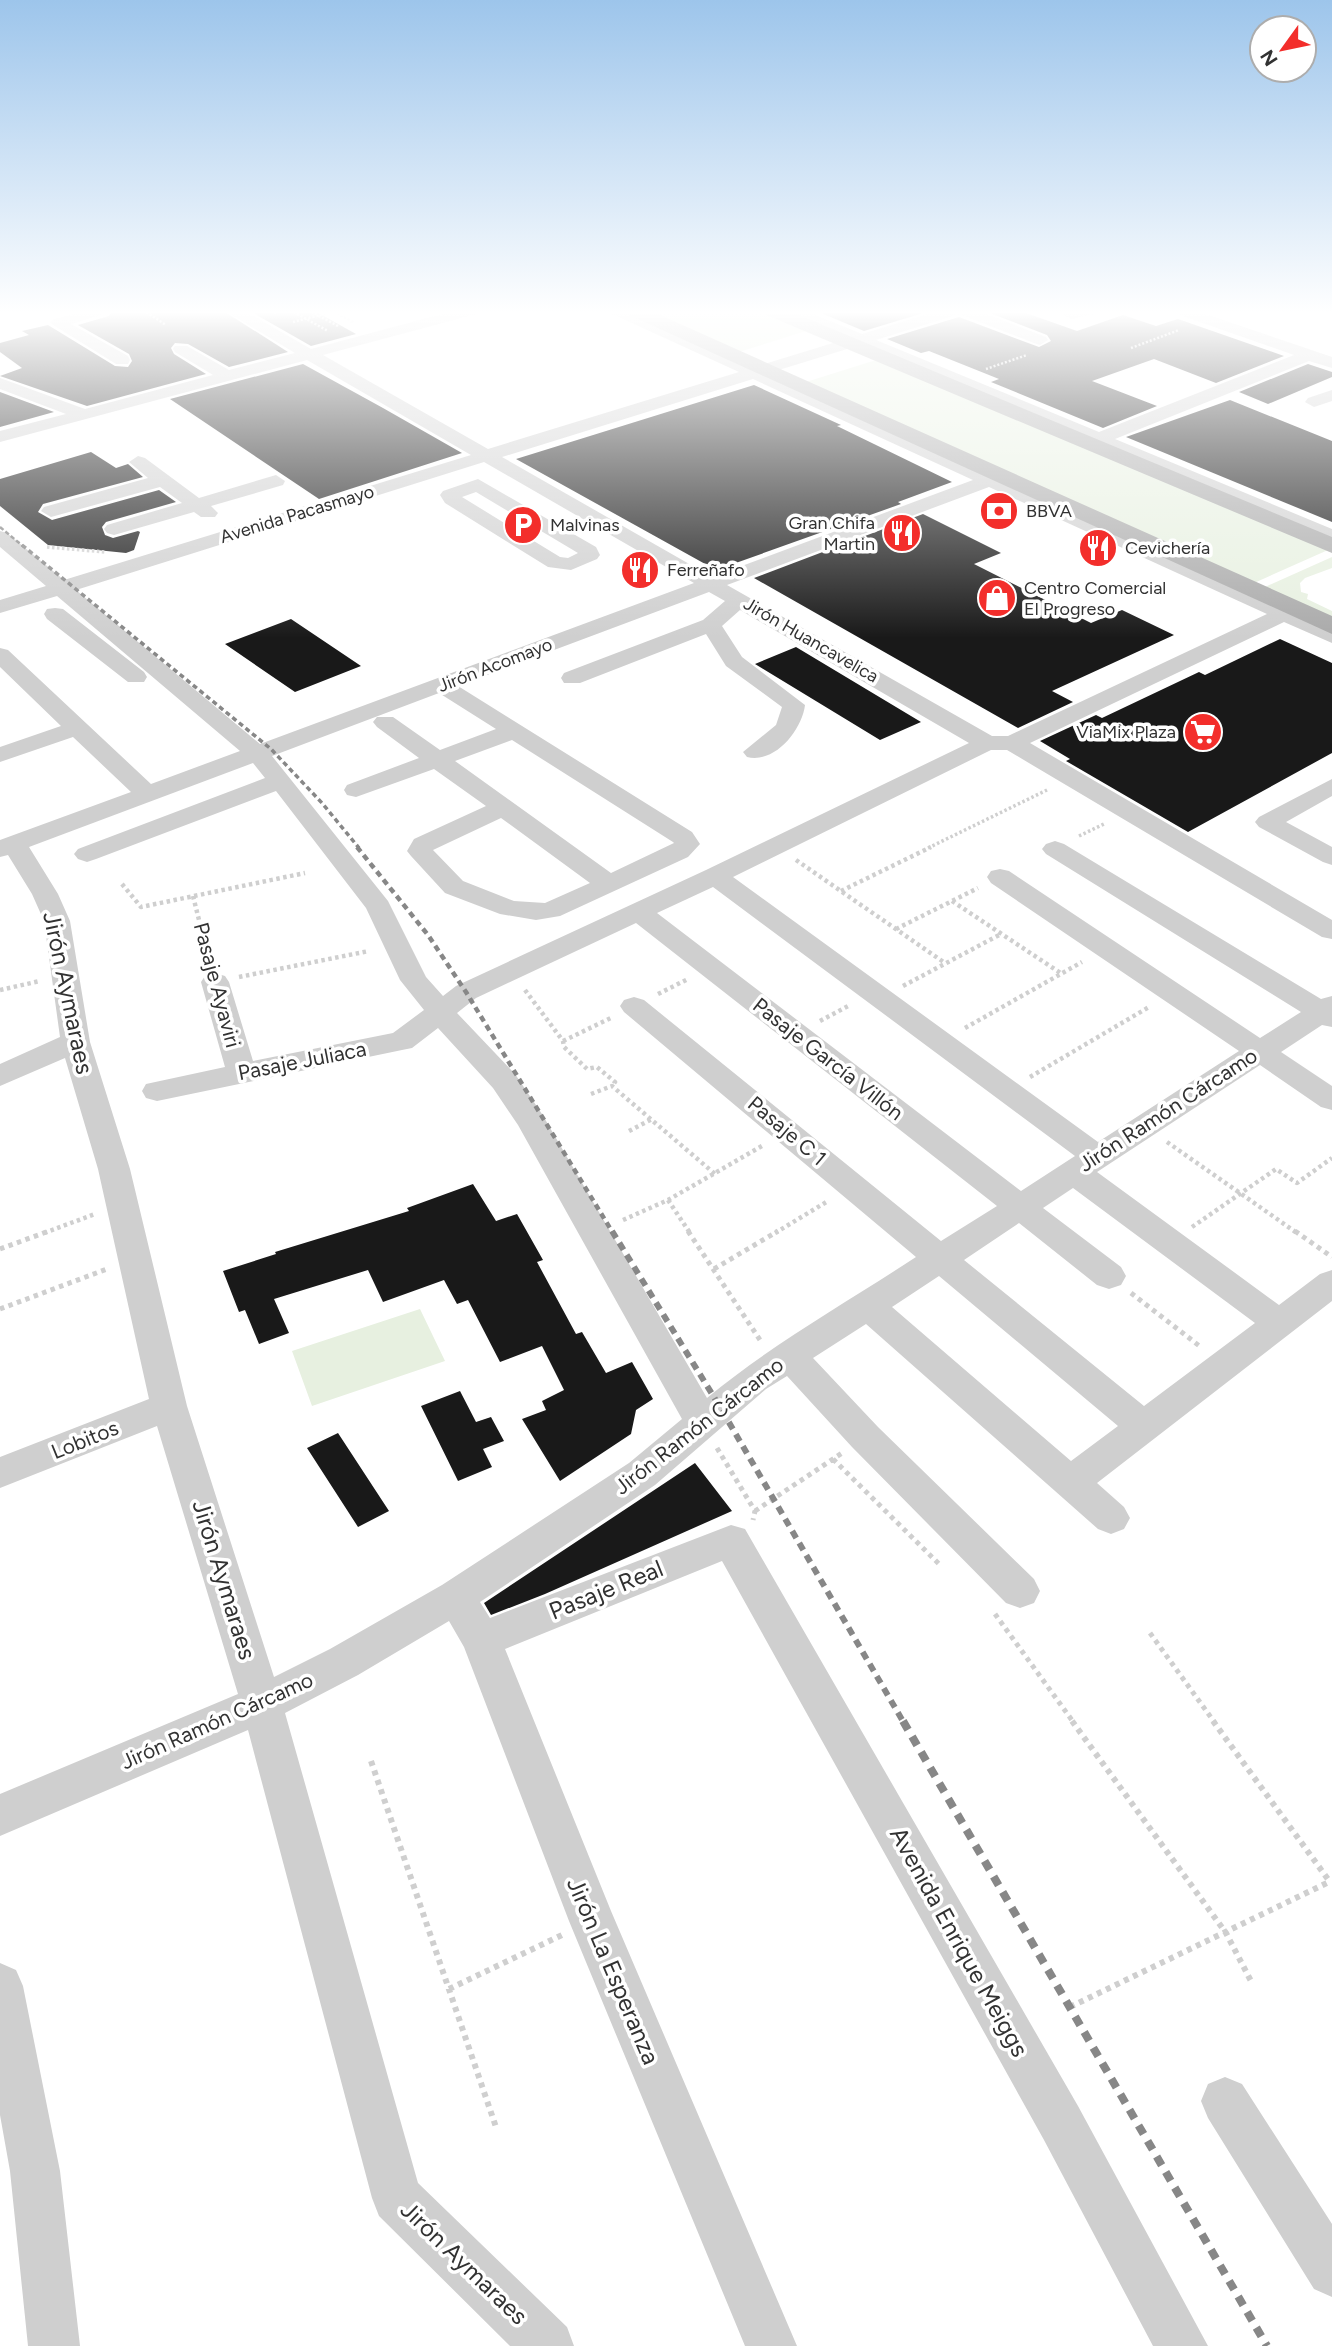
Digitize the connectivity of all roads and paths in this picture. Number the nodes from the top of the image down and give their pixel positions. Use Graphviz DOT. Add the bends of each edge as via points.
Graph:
graph roads {
  1 [pos="63,419"];
  2 [pos="421,419"];
  3 [pos="604,419"];
  4 [pos="863,419"];
  5 [pos="871,419"];
  6 [pos="1043,419"];
  7 [pos="1046,419"];
  8 [pos="1148,419"];
  9 [pos="0,437"];
  10 [pos="1094,441"];
  11 [pos="485,457"];
  12 [pos="138,462"];
  13 [pos="162,480"];
  14 [pos="989,480"];
  15 [pos="276,481"];
  16 [pos="478,485"];
  17 [pos="197,505"];
  18 [pos="569,505"];
  19 [pos="51,512"];
  20 [pos="537,516"];
  21 [pos="114,529"];
  22 [pos="500,529"];
  23 [pos="236,533"];
  24 [pos="1332,536"];
  25 [pos="2,546"];
  26 [pos="1332,546"];
  27 [pos="144,561"];
  28 [pos="713,584"];
  29 [pos="52,591"];
  30 [pos="740,599"];
  31 [pos="0,607"];
  32 [pos="55,614"];
  33 [pos="1284,614"];
  34 [pos="711,625"];
  35 [pos="1332,626"];
  36 [pos="1332,636"];
  37 [pos="0,655"];
  38 [pos="10,677"];
  39 [pos="572,678"];
  40 [pos="441,685"];
  41 [pos="205,709"];
  42 [pos="385,722"];
  43 [pos="77,728"];
  44 [pos="513,731"];
  45 [pos="1000,743"];
  46 [pos="755,752"];
  47 [pos="258,754"];
  48 [pos="0,755"];
  49 [pos="438,758"];
  50 [pos="1071,778"];
  51 [pos="281,780"];
  52 [pos="1332,786"];
  53 [pos="356,790"];
  54 [pos="148,796"];
  55 [pos="505,807"];
  56 [pos="775,845"];
  57 [pos="7,847"];
  58 [pos="1055,849"];
  59 [pos="88,854"];
  60 [pos="1332,856"];
  61 [pos="305,873"];
  62 [pos="715,876"];
  63 [pos="1000,877"];
  64 [pos="122,884"];
  65 [pos="609,884"];
  66 [pos="841,891"];
  67 [pos="193,896"];
  68 [pos="952,901"];
  69 [pos="637,911"];
  70 [pos="1332,931"];
  71 [pos="1001,933"];
  72 [pos="1108,948"];
  73 [pos="369,951"];
  74 [pos="945,963"];
  75 [pos="513,970"];
  76 [pos="1062,974"];
  77 [pos="65,975"];
  78 [pos="215,982"];
  79 [pos="0,990"];
  80 [pos="1174,992"];
  81 [pos="877,995"];
  82 [pos="635,1006"];
  83 [pos="438,1011"];
  84 [pos="1328,1012"];
  85 [pos="795,1034"];
  86 [pos="940,1041"];
  87 [pos="75,1042"];
  88 [pos="1261,1051"];
  89 [pos="242,1073"];
  90 [pos="0,1076"];
  91 [pos="612,1086"];
  92 [pos="1007,1090"];
  93 [pos="157,1091"];
  94 [pos="592,1094"];
  95 [pos="1332,1100"];
  96 [pos="652,1119"];
  97 [pos="1144,1126"];
  98 [pos="629,1131"];
  99 [pos="787,1132"];
  100 [pos="1332,1158"];
  101 [pos="1085,1164"];
  102 [pos="715,1174"];
  103 [pos="853,1186"];
  104 [pos="1241,1193"];
  105 [pos="668,1200"];
  106 [pos="122,1204"];
  107 [pos="1018,1206"];
  108 [pos="623,1220"];
  109 [pos="1170,1243"];
  110 [pos="0,1250"];
  111 [pos="939,1257"];
  112 [pos="1332,1257"];
  113 [pos="134,1259"];
  114 [pos="714,1269"];
  115 [pos="1109,1276"];
  116 [pos="1332,1283"];
  117 [pos="866,1304"];
  118 [pos="0,1309"];
  119 [pos="1279,1323"];
  120 [pos="783,1360"];
  121 [pos="1224,1366"];
  122 [pos="169,1406"];
  123 [pos="703,1424"];
  124 [pos="1144,1427"];
  125 [pos="866,1437"];
  126 [pos="833,1459"];
  127 [pos="0,1473"];
  128 [pos="1070,1483"];
  129 [pos="1111,1518"];
  130 [pos="732,1541"];
  131 [pos="940,1565"];
  132 [pos="456,1597"];
  133 [pos="1007,1602"];
  134 [pos="1150,1633"];
  135 [pos="481,1640"];
  136 [pos="262,1704"];
  137 [pos="371,1762"];
  138 [pos="0,1815"];
  139 [pos="1331,1882"];
  140 [pos="592,1921"];
  141 [pos="1226,1933"];
  142 [pos="1252,1983"];
  143 [pos="0,1986"];
  144 [pos="449,1989"];
  145 [pos="1070,2007"];
  146 [pos="1225,2101"];
  147 [pos="497,2130"];
  148 [pos="1332,2271"];
  149 [pos="54,2346"];
  150 [pos="548,2346"];
  151 [pos="771,2346"];
  152 [pos="1182,2346"];
  1 -- 9 [label="street"];
  2 -- 11 [label="street, Jirón Huancavelica"];
  3 -- 11 [label="street, Avenida Pacasmayo"];
  4 -- 14 [label="street"];
  5 -- 35 [label="main road"];
  6 -- 10 [label="main road"];
  7 -- 10 [label="street"];
  8 -- 10 [label="street"];
  10 -- 24 [label="street"];
  10 -- 26 [label="main road"];
  11 -- 16 [label="street"];
  11 -- 18 [label="street, Jirón Huancavelica"];
  11 -- 23 [label="street, Avenida Pacasmayo"];
  12 -- 13 [label="street"];
  13 -- 17 [label="street"];
  13 -- 19 [label="street"];
  14 -- 28 [label="street, Jirón Acomayo"];
  14 -- 33 [label="street"];
  15 -- 17 [label="street"];
  16 -- 20 [label="street"];
  16 -- 22 [label="street" via="450,495"];
  17 -- 21 [label="street"];
  17 -- 23 [label="street"];
  18 -- 20 [label="street"];
  18 -- 28 [label="street, Jirón Huancavelica"];
  20 -- 22 [label="street"];
  20 -- 22 [label="street" via="590,555 562,565"];
  23 -- 27 [label="street, Avenida Pacasmayo"];
  25 -- 27 [label="path" via="15,539 48,548 132,552"];
  25 -- 29 [label="street"];
  27 -- 29 [label="street, Avenida Pacasmayo"];
  28 -- 30 [label="street, Jirón Huancavelica"];
  28 -- 40 [label="street, Jirón Acomayo"];
  29 -- 31 [label="street, Avenida Pacasmayo"];
  29 -- 41 [label="street"];
  30 -- 34 [label="street"];
  30 -- 45 [label="street, Jirón Huancavelica"];
  32 -- 41 [label="street" via="179,711"];
  33 -- 36 [label="street"];
  33 -- 45 [label="street"];
  34 -- 39 [label="street"];
  34 -- 46 [label="street" via="734,661 793,705 788,731"];
  37 -- 38 [label="street"];
  38 -- 43 [label="street"];
  40 -- 44 [label="street"];
  40 -- 47 [label="street, Jirón Acomayo"];
  41 -- 47 [label="street"];
  42 -- 49 [label="street"];
  43 -- 48 [label="street"];
  43 -- 54 [label="street"];
  44 -- 49 [label="street"];
  44 -- 65 [label="street" via="683,837 687,844 680,852"];
  45 -- 50 [label="street, Jirón Huancavelica"];
  45 -- 56 [label="street"];
  47 -- 51 [label="street"];
  47 -- 54 [label="street, Jirón Acomayo"];
  49 -- 53 [label="street"];
  49 -- 55 [label="street"];
  50 -- 66 [label="path"];
  50 -- 70 [label="street, Jirón Huancavelica"];
  51 -- 59 [label="street"];
  51 -- 83 [label="street" via="379,908 414,980"];
  52 -- 60 [label="street" via="1268,822"];
  54 -- 57 [label="street, Jirón Acomayo"];
  55 -- 65 [label="street"];
  55 -- 65 [label="street" via="423,844 420,851 454,887 523,912 551,909"];
  56 -- 62 [label="street"];
  56 -- 66 [label="path"];
  57 -- 77 [label="street, Jirón Aymaraes" via="45,894 57,921"];
  58 -- 84 [label="street"];
  61 -- 67 [label="path"];
  62 -- 69 [label="street"];
  62 -- 81 [label="street"];
  63 -- 72 [label="street"];
  64 -- 67 [label="path" via="141,906"];
  66 -- 74 [label="path"];
  67 -- 78 [label="path, Pasaje Ayaviri"];
  68 -- 71 [label="path"];
  69 -- 75 [label="street"];
  69 -- 85 [label="street, Pasaje García Villón"];
  71 -- 74 [label="path"];
  71 -- 76 [label="path"];
  72 -- 76 [label="path"];
  72 -- 80 [label="street"];
  73 -- 78 [label="path"];
  74 -- 81 [label="path"];
  75 -- 83 [label="street"];
  75 -- 91 [label="path" via="564,1047 587,1069 597,1067 614,1082"];
  76 -- 86 [label="path"];
  77 -- 79 [label="path"];
  77 -- 87 [label="street, Jirón Aymaraes"];
  78 -- 89 [label="street, Pasaje Ayaviri"];
  80 -- 88 [label="street"];
  80 -- 92 [label="path"];
  81 -- 85 [label="path"];
  81 -- 86 [label="street"];
  82 -- 99 [label="street, Pasaje C 1"];
  83 -- 89 [label="street, Pasaje Juliaca" via="402,1041"];
  83 -- 123 [label="street" via="504,1081 531,1121"];
  84 -- 88 [label="street, Jirón Ramón Cárcamo"];
  85 -- 107 [label="street, Pasaje García Villón"];
  86 -- 92 [label="street"];
  87 -- 90 [label="street"];
  87 -- 106 [label="street, Jirón Aymaraes"];
  88 -- 95 [label="street"];
  88 -- 97 [label="street, Jirón Ramón Cárcamo"];
  89 -- 93 [label="street, Pasaje Juliaca"];
  91 -- 94 [label="path"];
  91 -- 96 [label="path"];
  92 -- 101 [label="street"];
  96 -- 98 [label="path"];
  96 -- 102 [label="path"];
  97 -- 101 [label="street, Jirón Ramón Cárcamo"];
  97 -- 104 [label="path"];
  99 -- 102 [label="path"];
  99 -- 103 [label="street, Pasaje C 1"];
  100 -- 104 [label="path" via="1297,1183 1276,1169"];
  101 -- 107 [label="street, Jirón Ramón Cárcamo"];
  101 -- 109 [label="street"];
  102 -- 105 [label="path"];
  103 -- 111 [label="street, Pasaje C 1"];
  103 -- 114 [label="path"];
  104 -- 109 [label="path"];
  104 -- 112 [label="path"];
  105 -- 108 [label="path"];
  105 -- 114 [label="path"];
  106 -- 110 [label="path"];
  106 -- 113 [label="street, Jirón Aymaraes"];
  107 -- 111 [label="street, Jirón Ramón Cárcamo"];
  107 -- 115 [label="street, Pasaje García Villón"];
  109 -- 119 [label="street"];
  111 -- 117 [label="street, Jirón Ramón Cárcamo"];
  111 -- 124 [label="street, Pasaje C 1"];
  113 -- 118 [label="path"];
  113 -- 122 [label="street, Jirón Aymaraes"];
  114 -- 120 [label="path"];
  115 -- 121 [label="path"];
  116 -- 119 [label="street"];
  117 -- 120 [label="street, Jirón Ramón Cárcamo"];
  117 -- 128 [label="street"];
  119 -- 121 [label="street"];
  120 -- 123 [label="street, Jirón Ramón Cárcamo" via="734,1394"];
  120 -- 125 [label="street"];
  121 -- 124 [label="street"];
  122 -- 127 [label="street, Lobitos"];
  122 -- 136 [label="street, Jirón Aymaraes"];
  123 -- 126 [label="path" via="755,1511"];
  123 -- 132 [label="street, Jirón Ramón Cárcamo" via="642,1474"];
  124 -- 128 [label="street"];
  125 -- 126 [label="path"];
  125 -- 133 [label="street"];
  126 -- 131 [label="path"];
  128 -- 129 [label="street"];
  130 -- 135 [label="street, Pasaje Real"];
  130 -- 152 [label="street, Avenida Enrique Meiggs"];
  132 -- 135 [label="street, Jirón La Esperanza"];
  132 -- 136 [label="street, Jirón Ramón Cárcamo"];
  133 -- 141 [label="path"];
  134 -- 139 [label="path"];
  135 -- 140 [label="street, Jirón La Esperanza"];
  136 -- 138 [label="street, Jirón Ramón Cárcamo"];
  136 -- 150 [label="street, Jirón Aymaraes" via="397,2199"];
  137 -- 144 [label="path"];
  139 -- 141 [label="path"];
  140 -- 144 [label="path"];
  140 -- 151 [label="street, Jirón La Esperanza"];
  141 -- 142 [label="path"];
  141 -- 145 [label="path"];
  143 -- 149 [label="street" via="35,2171"];
  144 -- 147 [label="path"];
  146 -- 148 [label="street"];
}
